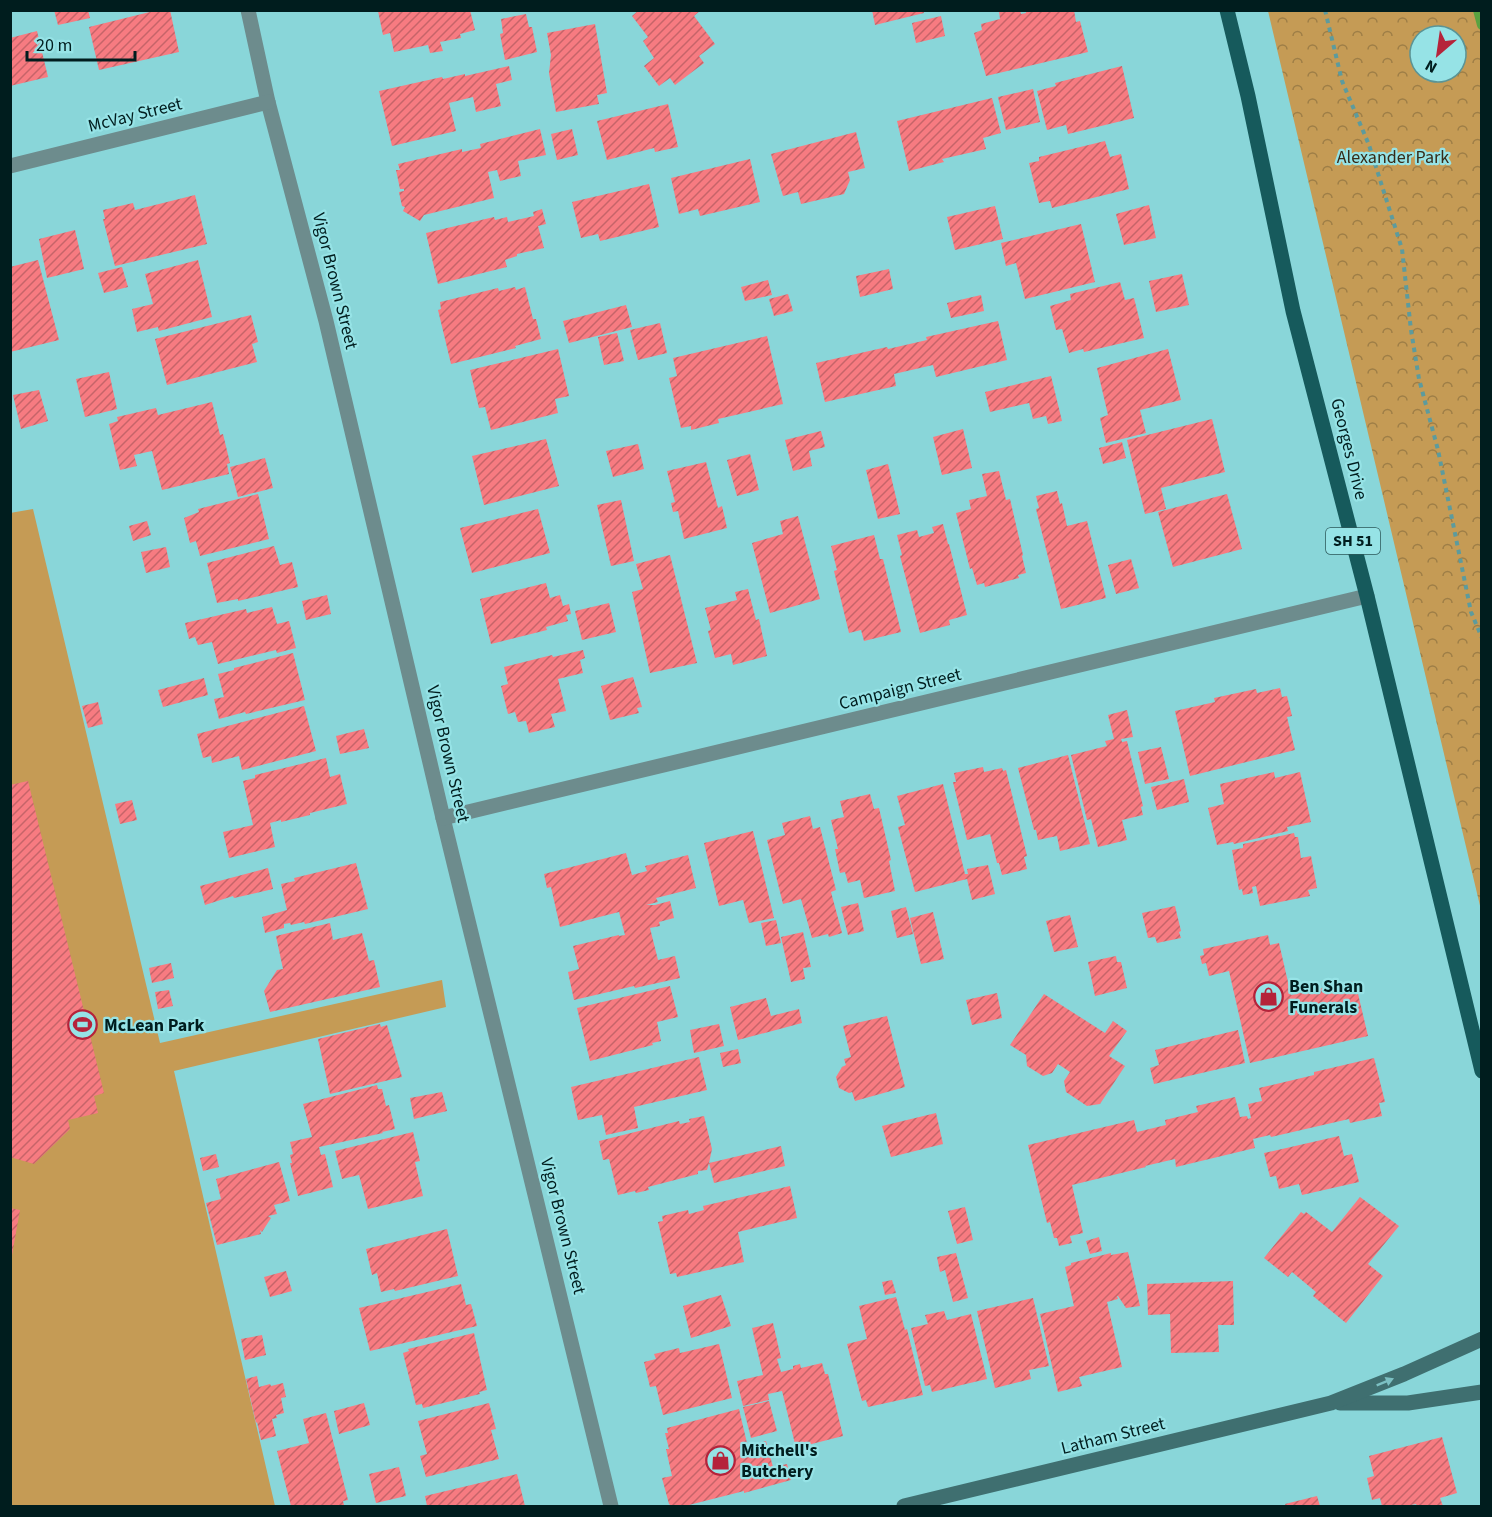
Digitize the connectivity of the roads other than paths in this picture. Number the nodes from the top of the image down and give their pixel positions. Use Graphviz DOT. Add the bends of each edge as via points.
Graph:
graph roads {
  1 [pos="248,10"];
  2 [pos="1227,10"];
  3 [pos="268,102"];
  4 [pos="10,165"];
  5 [pos="1366,596"];
  6 [pos="443,818"];
  7 [pos="1482,1071"];
  8 [pos="1482,1339"];
  9 [pos="1482,1392"];
  10 [pos="1331,1404"];
  11 [pos="611,1506"];
  12 [pos="904,1506"];
  1 -- 3 [label="street, Vigor Brown Street"];
  2 -- 5 [label="main road, Georges Drive / SH 51" via="1293,311"];
  3 -- 4 [label="street, McVay Street"];
  3 -- 6 [label="street, Vigor Brown Street" via="328,332"];
  5 -- 6 [label="street, Campaign Street"];
  5 -- 7 [label="main road, Georges Drive / SH 51"];
  6 -- 11 [label="street, Vigor Brown Street"];
  10 -- 8 [label="main road, Latham Street, one-way"];
  9 -- 10 [label="main road, Latham Street" via="1408,1403"];
  10 -- 12 [label="main road, Latham Street"];
}
